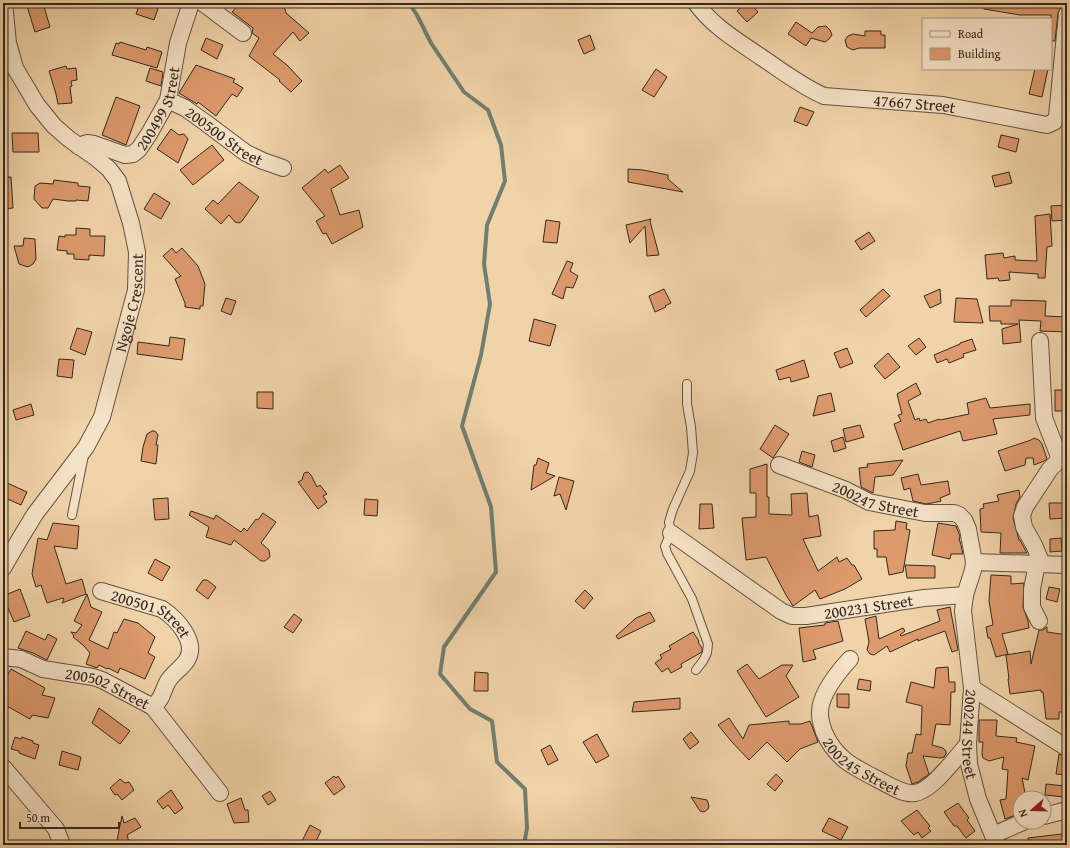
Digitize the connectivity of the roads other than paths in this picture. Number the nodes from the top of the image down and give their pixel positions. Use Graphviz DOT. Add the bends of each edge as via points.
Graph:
graph roads {
  1 [pos="4,3"];
  2 [pos="191,3"];
  3 [pos="202,3"];
  4 [pos="696,3"];
  5 [pos="1067,14"];
  6 [pos="243,32"];
  7 [pos="168,100"];
  8 [pos="78,146"];
  9 [pos="283,168"];
  10 [pos="1040,341"];
  11 [pos="686,384"];
  12 [pos="86,447"];
  13 [pos="1063,458"];
  14 [pos="778,465"];
  15 [pos="72,515"];
  16 [pos="671,533"];
  17 [pos="974,562"];
  18 [pos="1040,564"];
  19 [pos="1067,565"];
  20 [pos="3,568"];
  21 [pos="101,591"];
  22 [pos="965,595"];
  23 [pos="1039,621"];
  24 [pos="3,657"];
  25 [pos="850,659"];
  26 [pos="696,670"];
  27 [pos="972,688"];
  28 [pos="153,707"];
  29 [pos="968,744"];
  30 [pos="1067,748"];
  31 [pos="3,767"];
  32 [pos="220,793"];
  33 [pos="1067,810"];
  34 [pos="1052,814"];
  35 [pos="1012,829"];
  36 [pos="995,840"];
  37 [pos="62,845"];
  1 -- 8 [label="street, Ngoje Crescent" via="8,43 14,68 37,105 54,126"];
  2 -- 7 [label="street, 200499 Street" via="178,43"];
  3 -- 6 [label="street"];
  4 -- 5 [label="street, 47667 Street" via="701,11 731,38 824,96 943,105 1047,125 1054,122 1057,116"];
  7 -- 8 [label="street, 200499 Street" via="149,134 133,154 125,155 94,144"];
  7 -- 9 [label="street, 200500 Street" via="190,112 246,153"];
  8 -- 12 [label="street, Ngoje Crescent" via="109,169 118,181 137,252 136,290 102,417"];
  10 -- 13 [label="street" via="1044,418"];
  11 -- 16 [label="lane" via="693,454 690,471 669,522"];
  12 -- 15 [label="lane"];
  12 -- 20 [label="street, Ngoje Crescent" via="35,514"];
  13 -- 18 [label="street" via="1050,469 1025,507 1022,516"];
  14 -- 17 [label="street, 200247 Street" via="846,490 869,502 925,513 959,515 968,529"];
  16 -- 22 [label="street, 200231 Street" via="760,597 792,616"];
  16 -- 26 [label="lane" via="665,546 667,553 692,599 708,644 707,653"];
  17 -- 18 [label="street"];
  17 -- 22 [label="street"];
  18 -- 19 [label="street"];
  18 -- 23 [label="street" via="1032,588 1032,607"];
  21 -- 28 [label="street, 200501 Street" via="162,609 171,615 186,634 190,652 187,661 167,682 159,702"];
  22 -- 27 [label="street, 200244 Street" via="963,611"];
  24 -- 28 [label="street, 200502 Street" via="21,659 43,669 98,679"];
  25 -- 29 [label="street, 200245 Street" via="833,681 820,713 827,740 846,761 902,792 914,793 925,790"];
  27 -- 29 [label="street, 200244 Street"];
  27 -- 30 [label="street"];
  28 -- 32 [label="street, 200502 Street"];
  29 -- 36 [label="street, 200244 Street" via="969,764 978,799"];
  31 -- 37 [label="street" via="56,829"];
  33 -- 34 [label="street"];
  35 -- 36 [label="street"];
}
